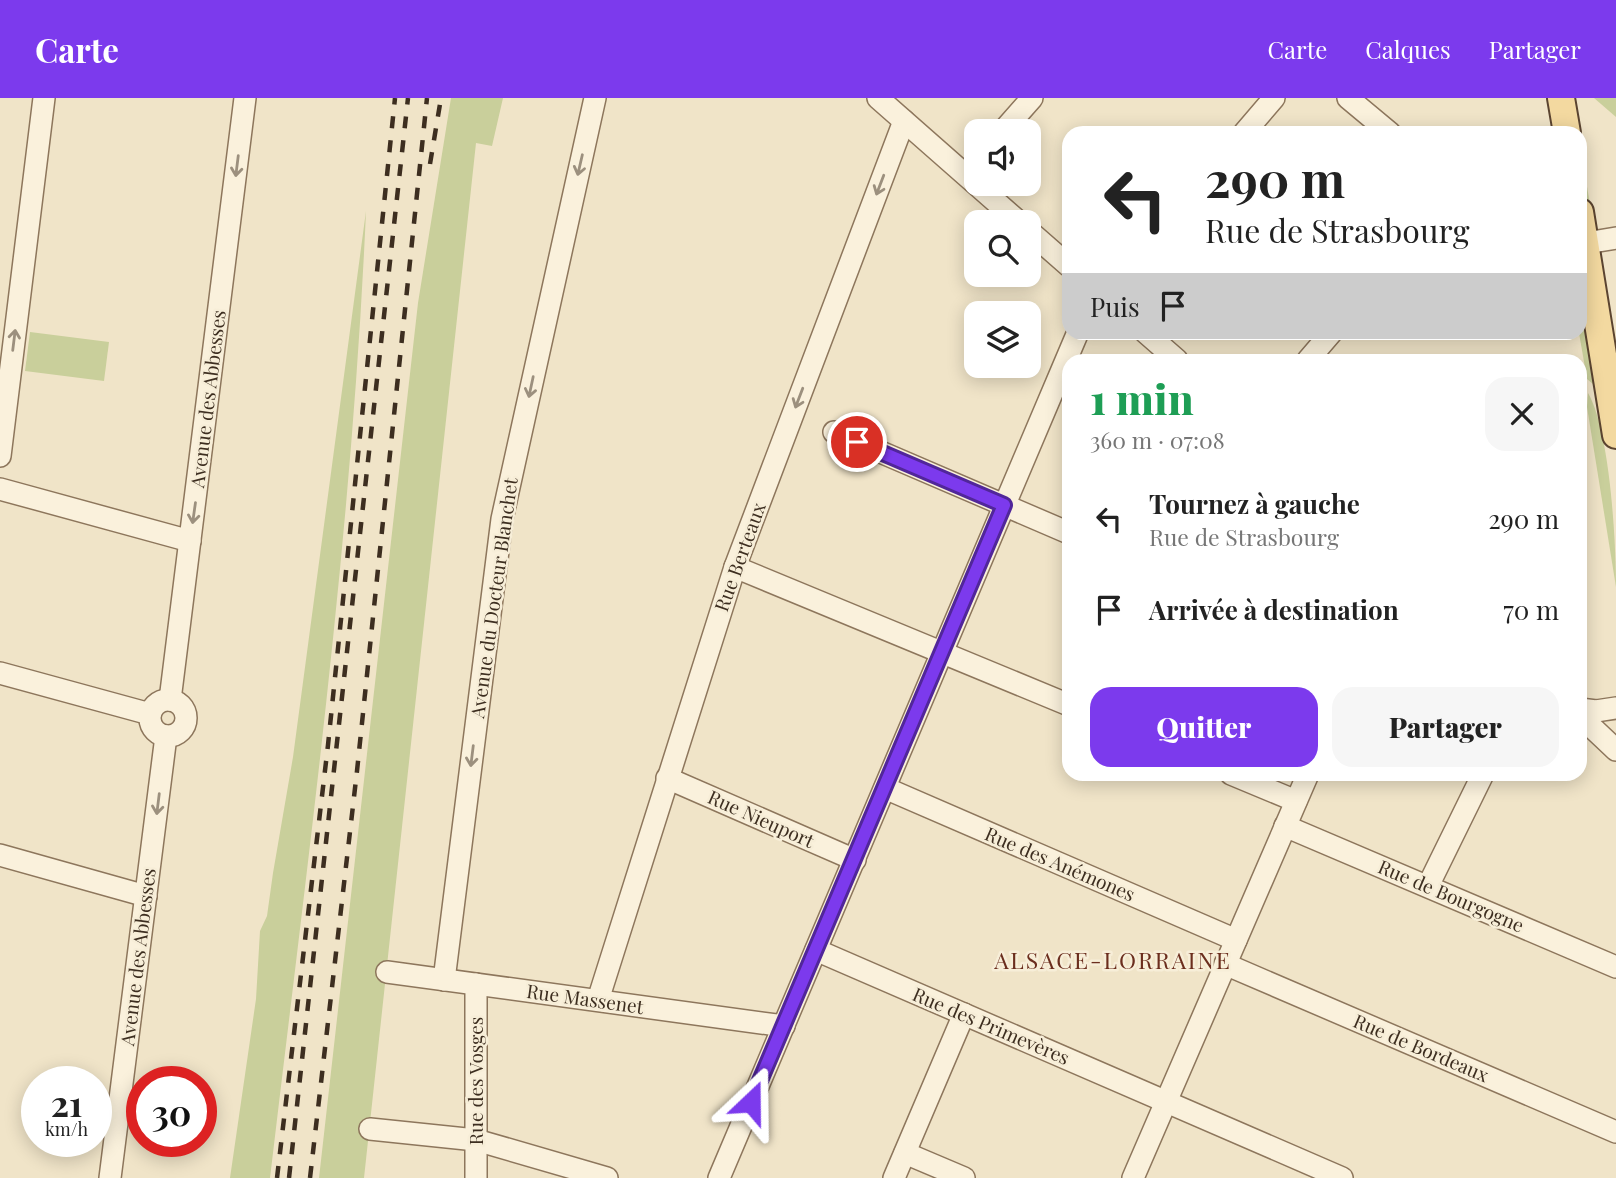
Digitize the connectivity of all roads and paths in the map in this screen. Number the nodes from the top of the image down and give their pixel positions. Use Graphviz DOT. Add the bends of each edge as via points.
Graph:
graph roads {
  1 [pos="44,98"];
  2 [pos="245,98"];
  3 [pos="595,98"];
  4 [pos="878,98"];
  5 [pos="1032,98"];
  6 [pos="1274,98"];
  7 [pos="1348,98"];
  8 [pos="1549,98"];
  9 [pos="1561,98"];
  10 [pos="1014,119"];
  11 [pos="904,121"];
  12 [pos="1250,126"];
  13 [pos="1382,126"];
  14 [pos="1553,126"];
  15 [pos="1566,126"];
  16 [pos="964,163"];
  17 [pos="996,196"];
  18 [pos="1009,210"];
  19 [pos="1616,238"];
  20 [pos="1041,242"];
  21 [pos="1587,242"];
  22 [pos="1062,260"];
  23 [pos="1587,268"];
  24 [pos="1587,313"];
  25 [pos="1154,340"];
  26 [pos="1325,340"];
  27 [pos="1599,341"];
  28 [pos="1170,354"];
  29 [pos="1313,354"];
  30 [pos="1062,371"];
  31 [pos="834,432"];
  32 [pos="1616,435"];
  33 [pos="0,456"];
  34 [pos="0,489"];
  35 [pos="1004,505"];
  36 [pos="1062,530"];
  37 [pos="190,541"];
  38 [pos="735,567"];
  39 [pos="943,652"];
  40 [pos="0,673"];
  41 [pos="170,700"];
  42 [pos="1062,702"];
  43 [pos="1616,708"];
  44 [pos="1587,710"];
  45 [pos="150,714"];
  46 [pos="1616,718"];
  47 [pos="1587,723"];
  48 [pos="166,736"];
  49 [pos="1614,748"];
  50 [pos="667,778"];
  51 [pos="1248,781"];
  52 [pos="1305,781"];
  53 [pos="1480,781"];
  54 [pos="885,788"];
  55 [pos="1296,801"];
  56 [pos="1285,826"];
  57 [pos="0,855"];
  58 [pos="855,860"];
  59 [pos="1428,886"];
  60 [pos="146,897"];
  61 [pos="1236,940"];
  62 [pos="816,950"];
  63 [pos="1226,964"];
  64 [pos="1616,967"];
  65 [pos="387,972"];
  66 [pos="444,980"];
  67 [pos="476,984"];
  68 [pos="598,1000"];
  69 [pos="964,1014"];
  70 [pos="784,1026"];
  71 [pos="1166,1102"];
  72 [pos="1614,1127"];
  73 [pos="370,1129"];
  74 [pos="476,1140"];
  75 [pos="905,1153"];
  76 [pos="110,1178"];
  77 [pos="476,1178"];
  78 [pos="607,1178"];
  79 [pos="719,1178"];
  80 [pos="894,1178"];
  81 [pos="964,1178"];
  82 [pos="1133,1178"];
  83 [pos="1342,1178"];
  33 -- 1 [label="street, one-way"];
  2 -- 37 [label="street, Avenue des Abbesses, one-way"];
  3 -- 66 [label="street, Avenue du Docteur Blanchet, one-way" via="502,519"];
  4 -- 11 [label="street"];
  5 -- 10 [label="street"];
  6 -- 12 [label="street"];
  7 -- 13 [label="street"];
  8 -- 14 [label="main road"];
  9 -- 15 [label="main road"];
  11 -- 16 [label="street"];
  11 -- 38 [label="street, Rue Berteaux, one-way"];
  17 -- 18 [label="street"];
  19 -- 21 [label="street"];
  20 -- 22 [label="street"];
  23 -- 27 [label="main road"];
  24 -- 27 [label="main road"];
  25 -- 28 [label="street"];
  26 -- 29 [label="street"];
  27 -- 32 [label="main road"];
  30 -- 35 [label="street"];
  31 -- 35 [label="street"];
  34 -- 37 [label="street"];
  35 -- 36 [label="street"];
  35 -- 39 [label="street"];
  37 -- 41 [label="street, Avenue des Abbesses"];
  38 -- 39 [label="street"];
  38 -- 50 [label="street, Rue Berteaux"];
  39 -- 42 [label="street"];
  39 -- 54 [label="street"];
  40 -- 45 [label="street"];
  41 -- 45 [label="street" via="158,703"];
  41 -- 48 [label="street" via="184,709 187,721 177,735"];
  43 -- 44 [label="street"];
  45 -- 48 [label="street" via="153,729"];
  46 -- 49 [label="street" via="1611,733"];
  47 -- 49 [label="street"];
  48 -- 60 [label="street, Avenue des Abbesses, one-way"];
  50 -- 58 [label="street, Rue Nieuport"];
  50 -- 68 [label="street, Rue Berteaux"];
  51 -- 55 [label="street"];
  52 -- 55 [label="street"];
  53 -- 59 [label="street"];
  54 -- 58 [label="street"];
  54 -- 61 [label="street, Rue des Anémones"];
  55 -- 56 [label="street"];
  56 -- 59 [label="street, Rue de Bourgogne"];
  56 -- 61 [label="street"];
  57 -- 60 [label="street"];
  58 -- 62 [label="street"];
  59 -- 64 [label="street, Rue de Bourgogne"];
  60 -- 76 [label="street, Avenue des Abbesses"];
  61 -- 63 [label="street"];
  62 -- 69 [label="street, Rue des Primevères"];
  62 -- 70 [label="street"];
  63 -- 71 [label="street"];
  63 -- 72 [label="street, Rue de Bordeaux"];
  65 -- 66 [label="street, Rue Massenet"];
  66 -- 67 [label="street, Rue Massenet"];
  67 -- 68 [label="street, Rue Massenet"];
  67 -- 74 [label="street, Rue des Vosges"];
  68 -- 70 [label="street, Rue Massenet"];
  69 -- 71 [label="street, Rue des Primevères"];
  69 -- 75 [label="street"];
  70 -- 79 [label="street"];
  71 -- 82 [label="street"];
  71 -- 83 [label="street, Rue des Primevères"];
  73 -- 74 [label="street"];
  74 -- 77 [label="street, Rue des Vosges"];
  74 -- 78 [label="street"];
  75 -- 80 [label="street"];
  75 -- 81 [label="street"];
}
